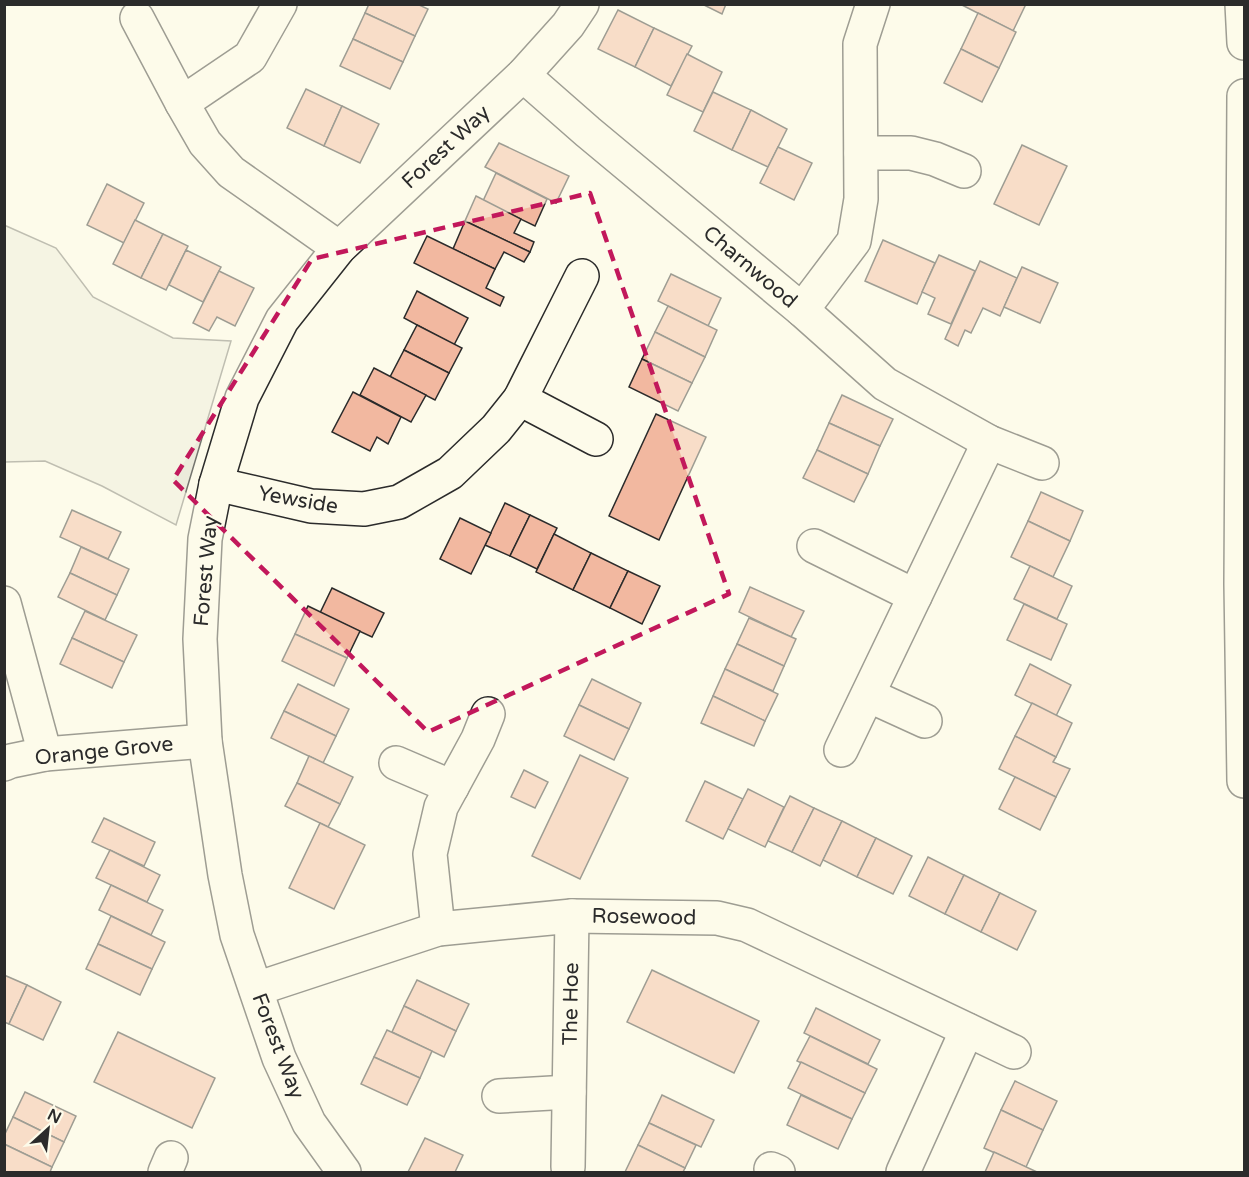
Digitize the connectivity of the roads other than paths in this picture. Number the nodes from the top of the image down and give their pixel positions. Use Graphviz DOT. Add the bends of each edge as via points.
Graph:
graph roads {
  1 [pos="280,4"];
  2 [pos="582,4"];
  3 [pos="1242,4"];
  4 [pos="870,6"];
  5 [pos="137,18"];
  6 [pos="1245,43"];
  7 [pos="523,75"];
  8 [pos="1245,96"];
  9 [pos="182,103"];
  10 [pos="861,153"];
  11 [pos="964,171"];
  12 [pos="339,248"];
  13 [pos="582,276"];
  14 [pos="802,310"];
  15 [pos="520,399"];
  16 [pos="596,440"];
  17 [pos="989,442"];
  18 [pos="1042,463"];
  19 [pos="216,484"];
  20 [pos="814,546"];
  21 [pos="915,596"];
  22 [pos="4,603"];
  23 [pos="868,695"];
  24 [pos="488,714"];
  25 [pos="925,721"];
  26 [pos="205,741"];
  27 [pos="841,750"];
  28 [pos="45,754"];
  29 [pos="396,763"];
  30 [pos="4,764"];
  31 [pos="1245,781"];
  32 [pos="452,787"];
  33 [pos="572,916"];
  34 [pos="438,929"];
  35 [pos="256,989"];
  36 [pos="967,1030"];
  37 [pos="1014,1052"];
  38 [pos="569,1092"];
  39 [pos="499,1096"];
  40 [pos="568,1167"];
  41 [pos="344,1173"];
  42 [pos="903,1173"];
  1 -- 9 [label="street" via="250,57"];
  2 -- 7 [label="street, Forest Way"];
  3 -- 6 [label="street"];
  4 -- 10 [label="street" via="860,44"];
  5 -- 9 [label="street"];
  7 -- 12 [label="street, Forest Way"];
  7 -- 14 [label="street, Charnwood"];
  8 -- 31 [label="street" via="1241,572"];
  9 -- 12 [label="street" via="205,143 231,172"];
  10 -- 11 [label="street" via="911,153"];
  10 -- 14 [label="street" via="861,199 854,241"];
  12 -- 19 [label="street, Forest Way" via="282,320 242,398"];
  13 -- 15 [label="street, Yewside"];
  14 -- 17 [label="street, Charnwood" via="885,384"];
  15 -- 16 [label="street"];
  15 -- 19 [label="street, Yewside" via="496,429 450,473 399,502 364,509 311,506"];
  17 -- 18 [label="street, Charnwood"];
  17 -- 21 [label="street"];
  19 -- 26 [label="street, Forest Way" via="205,539 200,639"];
  20 -- 21 [label="street"];
  21 -- 23 [label="street"];
  22 -- 28 [label="street"];
  23 -- 25 [label="street"];
  23 -- 27 [label="street"];
  24 -- 32 [label="street"];
  26 -- 28 [label="street, Orange Grove"];
  26 -- 35 [label="street, Forest Way" via="225,876 237,934"];
  28 -- 30 [label="street, Orange Grove"];
  29 -- 32 [label="street"];
  32 -- 34 [label="street" via="441,807 430,854"];
  33 -- 34 [label="street, Rosewood"];
  33 -- 36 [label="street, Rosewood" via="717,918 747,925"];
  33 -- 38 [label="street, The Hoe"];
  34 -- 35 [label="street, Rosewood"];
  35 -- 41 [label="street, Forest Way" via="279,1058 309,1123"];
  36 -- 37 [label="street, Rosewood"];
  36 -- 42 [label="street"];
  38 -- 39 [label="street"];
  38 -- 40 [label="street, The Hoe"];
}
